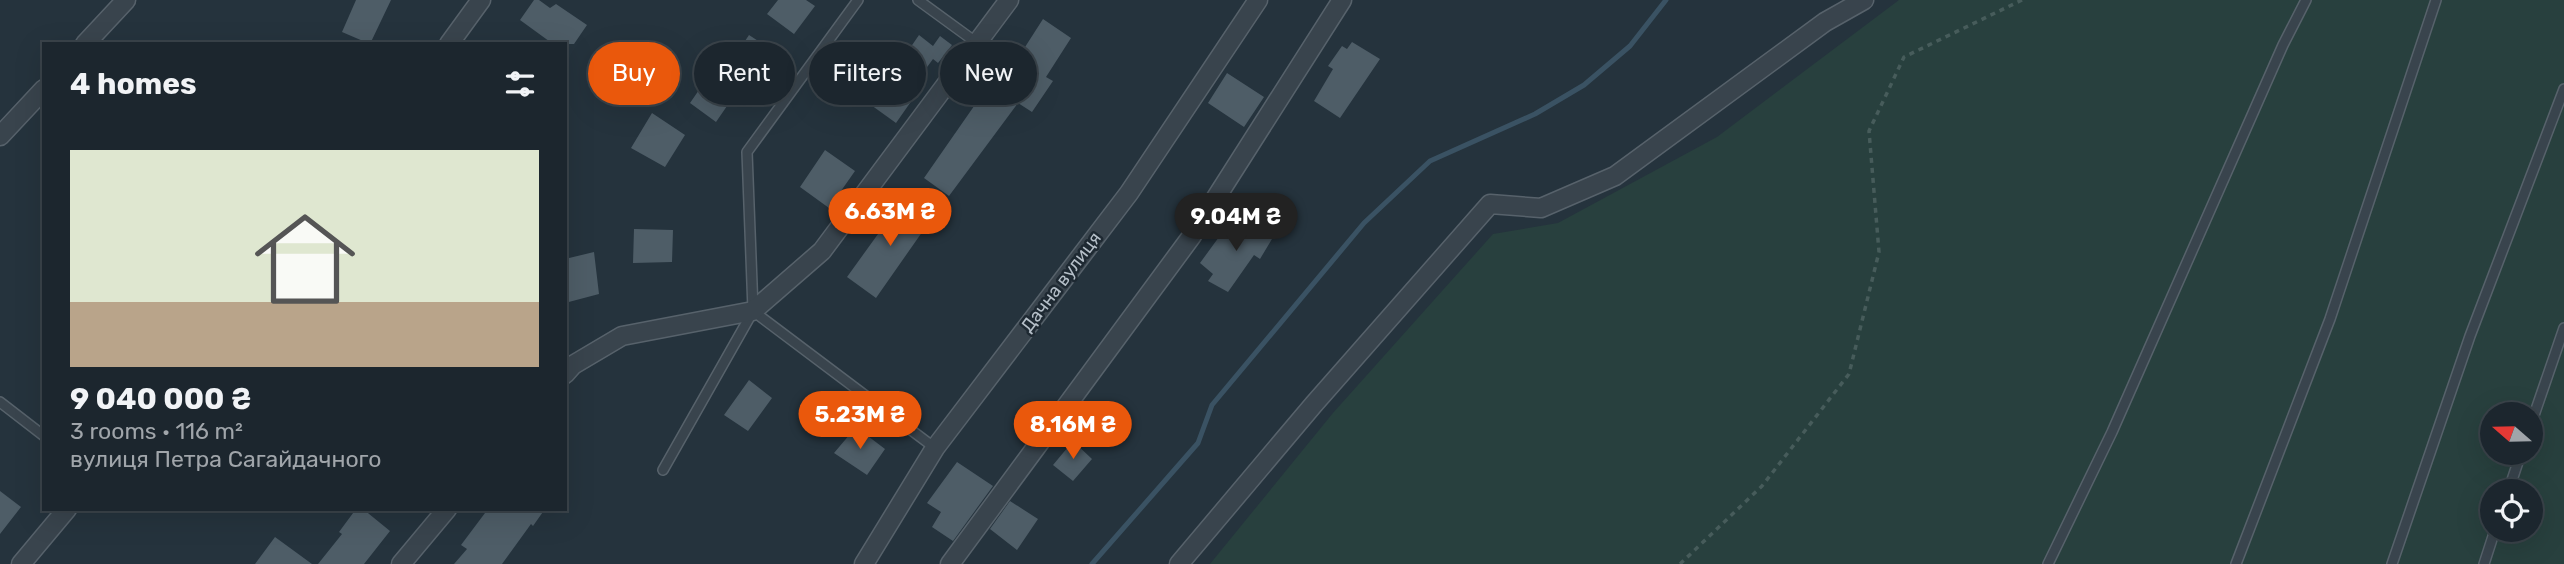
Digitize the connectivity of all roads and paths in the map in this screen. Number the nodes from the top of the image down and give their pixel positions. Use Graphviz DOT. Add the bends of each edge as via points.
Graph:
graph roads {
  1 [pos="126,0"];
  2 [pos="481,0"];
  3 [pos="858,0"];
  4 [pos="918,0"];
  5 [pos="1009,0"];
  6 [pos="1258,0"];
  7 [pos="1342,0"];
  8 [pos="1864,0"];
  9 [pos="2022,0"];
  10 [pos="2306,0"];
  11 [pos="2436,0"];
  12 [pos="87,42"];
  13 [pos="450,42"];
  14 [pos="975,42"];
  15 [pos="977,42"];
  16 [pos="2564,89"];
  17 [pos="42,91"];
  18 [pos="940,92"];
  19 [pos="0,136"];
  20 [pos="753,311"];
  21 [pos="2564,328"];
  22 [pos="567,371"];
  23 [pos="0,402"];
  24 [pos="2539,402"];
  25 [pos="42,434"];
  26 [pos="935,448"];
  27 [pos="663,470"];
  28 [pos="65,511"];
  29 [pos="445,511"];
  30 [pos="2491,542"];
  31 [pos="21,564"];
  32 [pos="401,564"];
  33 [pos="864,564"];
  34 [pos="950,564"];
  35 [pos="1179,564"];
  36 [pos="1680,564"];
  37 [pos="2048,564"];
  38 [pos="2236,564"];
  39 [pos="2392,564"];
  40 [pos="2484,564"];
  1 -- 12 [label="street"];
  2 -- 13 [label="street"];
  3 -- 20 [label="lane" via="747,152"];
  4 -- 14 [label="lane"];
  5 -- 15 [label="street"];
  6 -- 26 [label="street, Дачна вулиця" via="1129,193"];
  7 -- 34 [label="street" via="1191,237"];
  8 -- 35 [label="street" via="1825,22 1615,176 1541,208 1490,204"];
  9 -- 36 [label="path" via="1904,57 1869,131 1879,252 1849,374 1762,486"];
  10 -- 37 [label="lane"];
  11 -- 38 [label="lane" via="2330,319"];
  16 -- 39 [label="lane" via="2470,336"];
  17 -- 19 [label="street"];
  18 -- 20 [label="street" via="822,251"];
  20 -- 22 [label="street" via="622,336"];
  20 -- 26 [label="lane"];
  20 -- 27 [label="lane"];
  21 -- 24 [label="lane"];
  23 -- 25 [label="lane"];
  26 -- 33 [label="street, Дачна вулиця"];
  28 -- 31 [label="street"];
  29 -- 32 [label="street"];
  30 -- 40 [label="lane"];
}
